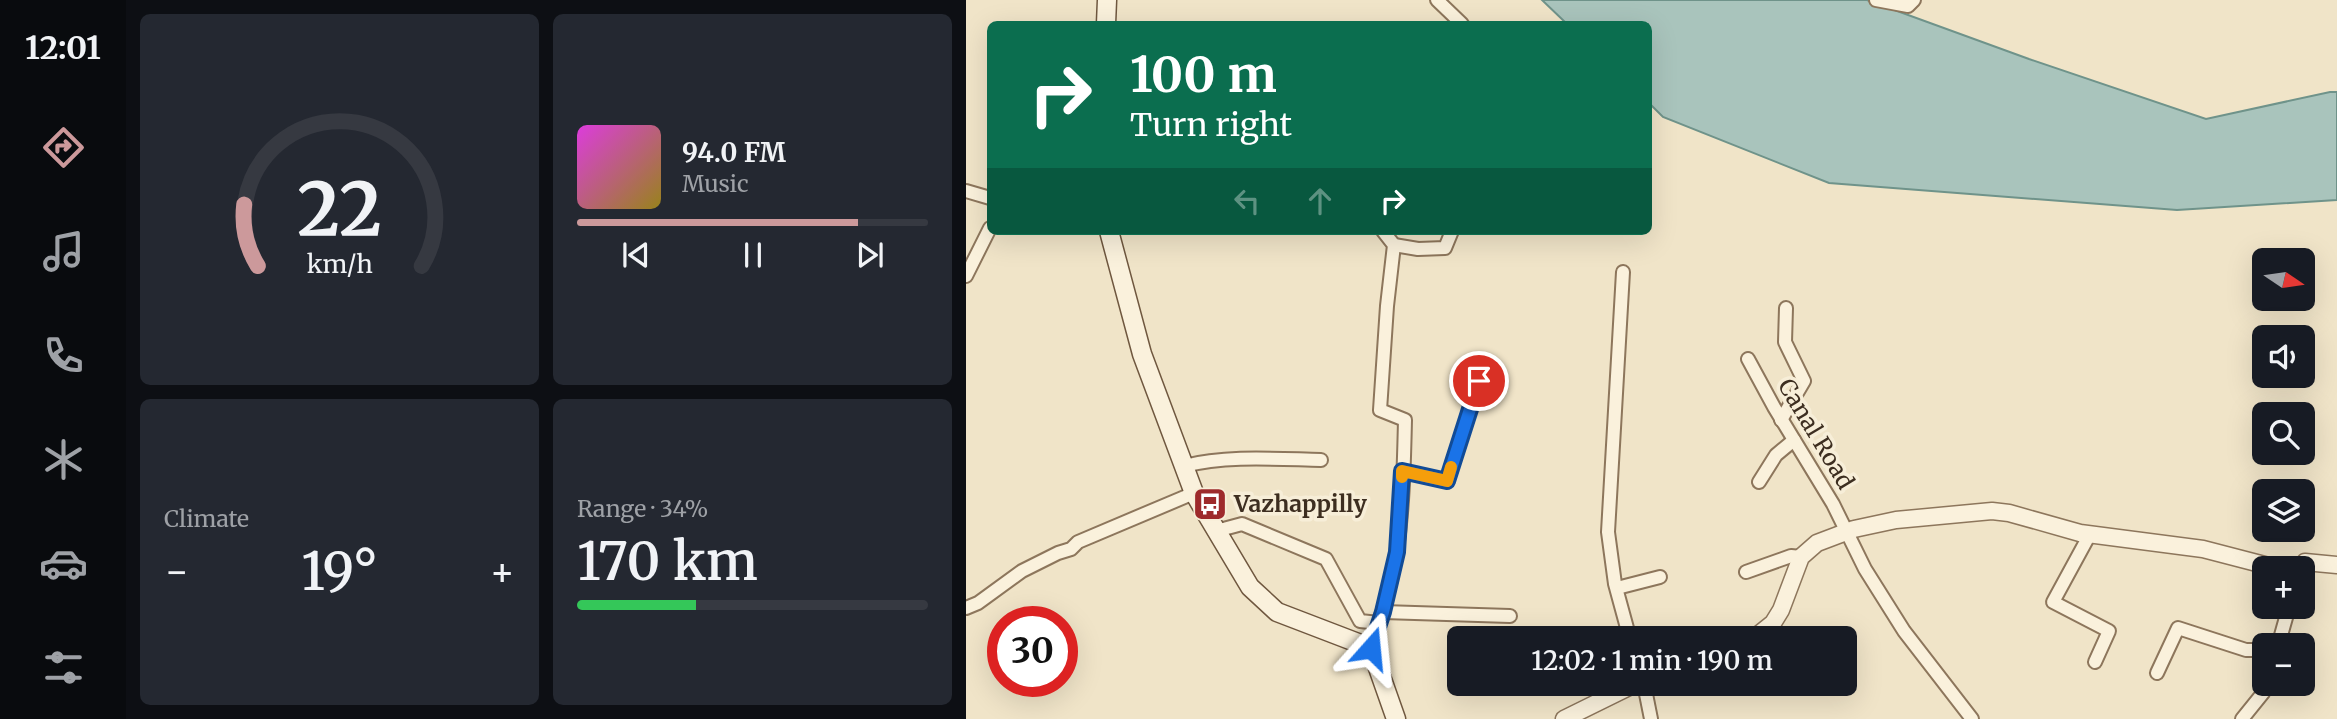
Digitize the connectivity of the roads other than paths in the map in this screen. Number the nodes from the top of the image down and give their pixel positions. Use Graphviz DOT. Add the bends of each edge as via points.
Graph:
graph roads {
  1 [pos="1107,0"];
  2 [pos="1437,0"];
  3 [pos="1876,0"];
  4 [pos="1914,0"];
  5 [pos="1106,21"];
  6 [pos="1459,21"];
  7 [pos="966,191"];
  8 [pos="987,197"];
  9 [pos="987,234"];
  10 [pos="1110,235"];
  11 [pos="1386,235"];
  12 [pos="1450,235"];
  13 [pos="1394,245"];
  14 [pos="1623,272"];
  15 [pos="966,276"];
  16 [pos="1786,307"];
  17 [pos="1748,359"];
  18 [pos="1479,381"];
  19 [pos="1782,420"];
  20 [pos="1794,440"];
  21 [pos="1321,460"];
  22 [pos="1184,466"];
  23 [pos="1402,471"];
  24 [pos="1759,481"];
  25 [pos="1194,493"];
  26 [pos="1216,531"];
  27 [pos="1846,532"];
  28 [pos="2090,534"];
  29 [pos="1801,557"];
  30 [pos="2315,561"];
  31 [pos="2252,562"];
  32 [pos="2337,565"];
  33 [pos="1746,572"];
  34 [pos="1660,577"];
  35 [pos="1616,588"];
  36 [pos="966,608"];
  37 [pos="1510,616"];
  38 [pos="1381,618"];
  39 [pos="1626,626"];
  40 [pos="1768,626"];
  41 [pos="1371,648"];
  42 [pos="2252,650"];
  43 [pos="2095,662"];
  44 [pos="2157,673"];
  45 [pos="1611,696"];
  46 [pos="1646,696"];
  47 [pos="2261,696"];
  48 [pos="1967,717"];
  49 [pos="1396,719"];
  50 [pos="1564,719"];
  51 [pos="1651,719"];
  52 [pos="2242,719"];
  1 -- 5 [label="main road"];
  2 -- 6 [label="street"];
  3 -- 4 [label="street" via="1908,6"];
  7 -- 8 [label="street"];
  9 -- 15 [label="street"];
  10 -- 22 [label="main road" via="1142,354"];
  11 -- 13 [label="street"];
  12 -- 13 [label="street" via="1445,248"];
  13 -- 23 [label="street" via="1380,410 1405,420"];
  14 -- 35 [label="street" via="1608,532"];
  16 -- 19 [label="street" via="1785,342 1804,381"];
  17 -- 19 [label="street, Canal Road"];
  18 -- 23 [label="street" via="1447,481"];
  19 -- 20 [label="street, Canal Road"];
  20 -- 24 [label="street" via="1776,455"];
  20 -- 27 [label="street, Canal Road"];
  21 -- 22 [label="street"];
  22 -- 25 [label="main road"];
  23 -- 38 [label="street" via="1397,552"];
  25 -- 26 [label="main road"];
  25 -- 36 [label="street" via="1077,541 1071,549 1022,571"];
  26 -- 38 [label="street" via="1242,524 1326,559 1360,621"];
  26 -- 41 [label="main road" via="1250,587 1277,612"];
  27 -- 28 [label="street" via="1896,520 1992,511"];
  27 -- 29 [label="street" via="1817,543"];
  27 -- 48 [label="street, Canal Road" via="1904,631"];
  28 -- 31 [label="street" via="2203,549"];
  28 -- 43 [label="street" via="2053,602 2109,631"];
  29 -- 33 [label="street" via="1791,556"];
  29 -- 40 [label="street" via="1781,610"];
  30 -- 32 [label="street"];
  34 -- 35 [label="street"];
  35 -- 39 [label="street"];
  37 -- 38 [label="street"];
  38 -- 41 [label="street"];
  41 -- 49 [label="main road"];
  42 -- 44 [label="street" via="2178,628"];
  45 -- 50 [label="street"];
  46 -- 51 [label="street"];
  47 -- 52 [label="street"];
}
